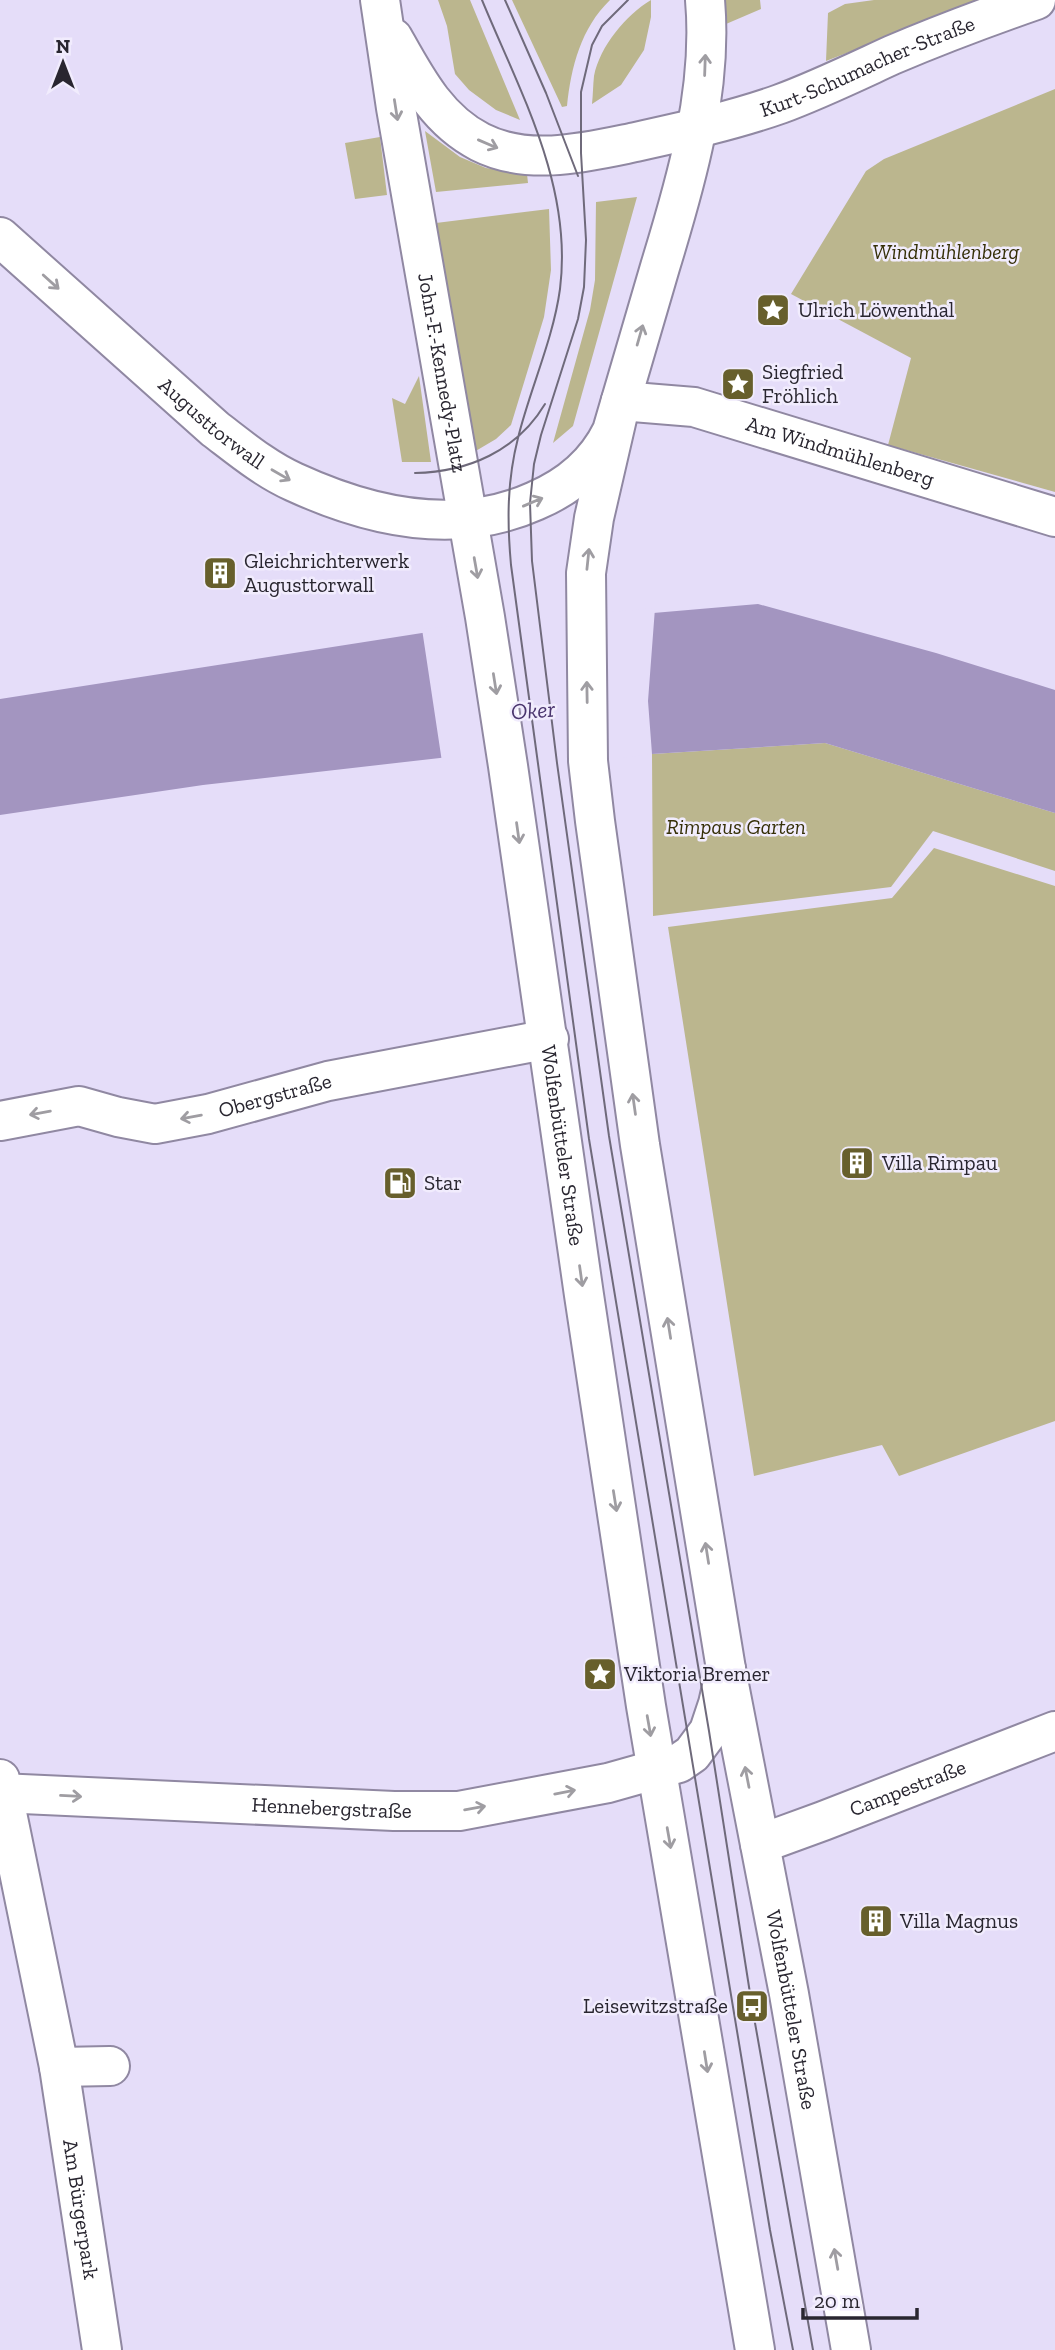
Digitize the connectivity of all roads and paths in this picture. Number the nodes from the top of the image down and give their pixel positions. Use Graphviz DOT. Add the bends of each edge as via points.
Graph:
graph roads {
  1 [pos="705,0"];
  2 [pos="1035,0"];
  3 [pos="381,9"];
  4 [pos="696,129"];
  5 [pos="0,237"];
  6 [pos="621,401"];
  7 [pos="1055,517"];
  8 [pos="467,520"];
  9 [pos="549,1039"];
  10 [pos="0,1121"];
  11 [pos="726,1670"];
  12 [pos="1055,1731"];
  13 [pos="657,1771"];
  14 [pos="1,1788"];
  15 [pos="760,1844"];
  16 [pos="110,2066"];
  17 [pos="59,2067"];
  18 [pos="102,2350"];
  19 [pos="755,2350"];
  20 [pos="851,2350"];
  4 -- 1 [label="main road, one-way" via="704,83"];
  2 -- 4 [label="main road, Kurt-Schumacher-Straße" via="786,101"];
  3 -- 4 [label="main road, John-F.-Kennedy-Platz, one-way" via="416,79 438,109 455,127 482,143 545,156"];
  3 -- 8 [label="main road, John-F.-Kennedy-Platz, one-way"];
  6 -- 4 [label="main road, one-way" via="676,216"];
  5 -- 8 [label="main road, Augusttorwall, one-way" via="252,457 294,482 376,511"];
  6 -- 7 [label="main road, Am Windmühlenberg" via="694,407"];
  8 -- 6 [label="main road, one-way" via="508,513 548,496 572,479 605,446"];
  11 -- 6 [label="main road, Wolfenbütteler Straße, one-way" via="640,1145 588,761 588,552"];
  8 -- 9 [label="main road, Wolfenbütteler Straße, one-way"];
  9 -- 10 [label="main road, Obergstraße, one-way" via="328,1081 155,1124 79,1106"];
  9 -- 13 [label="main road, Wolfenbütteler Straße, one-way"];
  11 -- 13 [label="main road, Wolfenbütteler Straße" via="706,1735 692,1754"];
  15 -- 11 [label="main road, Wolfenbütteler Straße, one-way"];
  12 -- 15 [label="main road, Campestraße"];
  14 -- 13 [label="main road, Hennebergstraße, one-way" via="368,1810 459,1811"];
  13 -- 19 [label="main road, Wolfenbütteler Straße, one-way"];
  14 -- 17 [label="main road, Am Bürgerpark"];
  20 -- 15 [label="main road, Wolfenbütteler Straße, one-way"];
  16 -- 17 [label="main road"];
  17 -- 18 [label="main road, Am Bürgerpark"];
}
